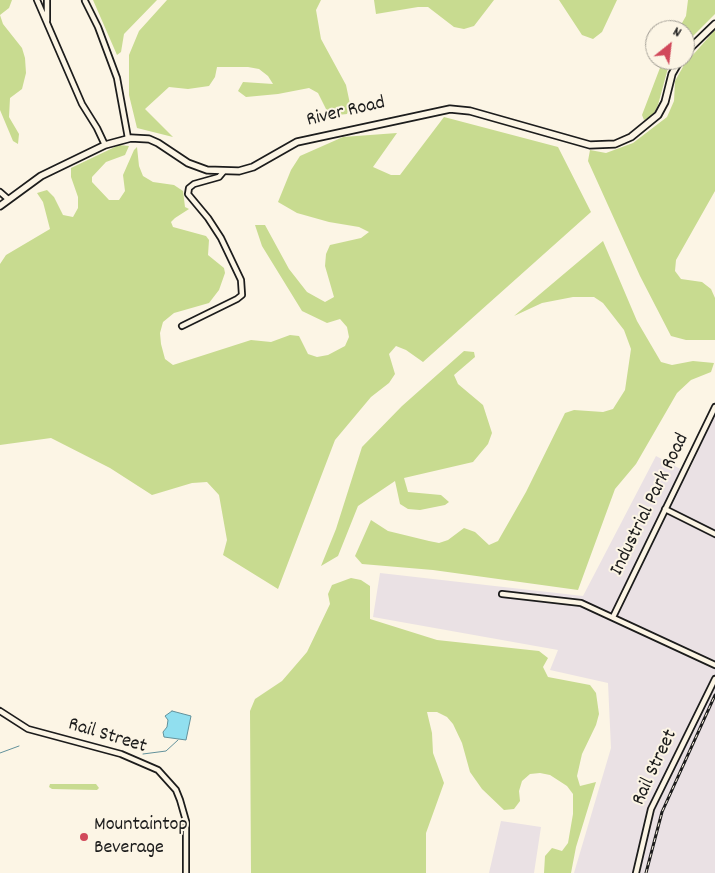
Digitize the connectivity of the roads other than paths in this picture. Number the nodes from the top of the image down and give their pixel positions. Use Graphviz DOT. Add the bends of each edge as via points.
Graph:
graph roads {
  1 [pos="37,0"];
  2 [pos="47,0"];
  3 [pos="85,1"];
  4 [pos="715,24"];
  5 [pos="48,25"];
  6 [pos="695,43"];
  7 [pos="675,70"];
  8 [pos="128,138"];
  9 [pos="105,145"];
  10 [pos="224,172"];
  11 [pos="0,192"];
  12 [pos="8,199"];
  13 [pos="0,206"];
  14 [pos="182,326"];
  15 [pos="715,407"];
  16 [pos="665,509"];
  17 [pos="715,534"];
  18 [pos="502,594"];
  19 [pos="613,617"];
  20 [pos="715,665"];
  21 [pos="715,680"];
  22 [pos="0,711"];
  23 [pos="186,873"];
  24 [pos="636,873"];
  1 -- 5 [label="street"];
  2 -- 5 [label="street"];
  3 -- 8 [label="street" via="117,78"];
  4 -- 6 [label="street"];
  5 -- 9 [label="street" via="82,104"];
  7 -- 10 [label="street, River Road" via="666,102 658,115 631,138 615,144 590,145 470,111 440,109 298,142 253,167"];
  8 -- 9 [label="street, River Road"];
  8 -- 10 [label="street, River Road" via="149,140 196,166"];
  9 -- 12 [label="street, River Road" via="41,176"];
  10 -- 14 [label="street" via="194,184 188,194 220,238 240,280 242,294"];
  11 -- 12 [label="street"];
  12 -- 13 [label="street, River Road"];
  15 -- 16 [label="street, Industrial Park Road"];
  16 -- 17 [label="street"];
  16 -- 19 [label="street, Industrial Park Road"];
  18 -- 19 [label="street" via="581,603"];
  19 -- 20 [label="street"];
  21 -- 24 [label="street, Rail Street" via="651,809"];
  22 -- 23 [label="street, Rail Street" via="28,728 121,754 158,770 180,798 186,821"];
}
